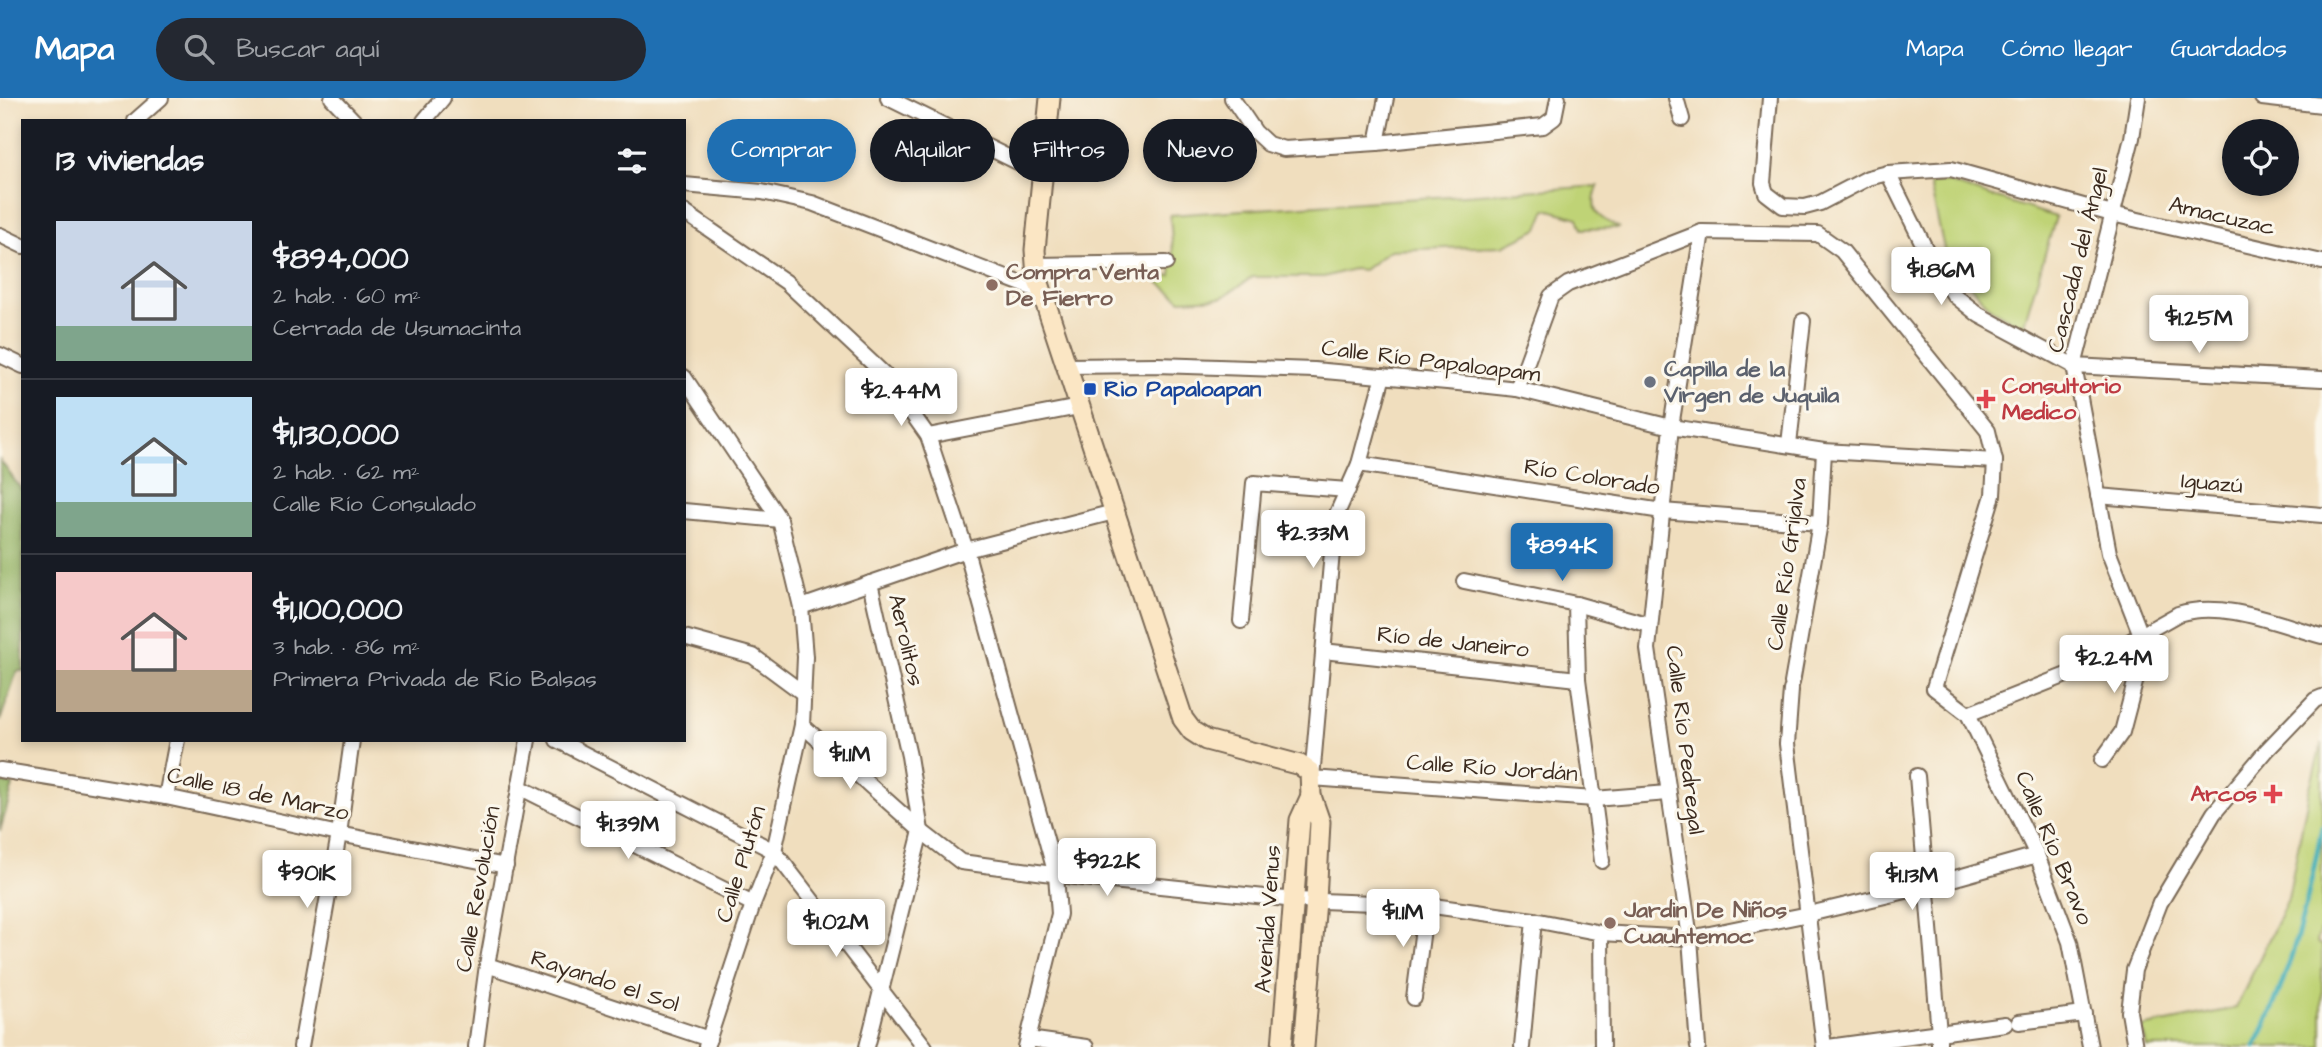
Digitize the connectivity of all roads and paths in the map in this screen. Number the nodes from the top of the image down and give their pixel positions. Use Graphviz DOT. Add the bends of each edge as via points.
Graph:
graph roads {
  1 [pos="161,98"];
  2 [pos="332,98"];
  3 [pos="443,98"];
  4 [pos="888,98"];
  5 [pos="1050,98"];
  6 [pos="1232,98"];
  7 [pos="1385,98"];
  8 [pos="1558,98"];
  9 [pos="1676,98"];
  10 [pos="1770,98"];
  11 [pos="2138,98"];
  12 [pos="2262,98"];
  13 [pos="2322,105"];
  14 [pos="137,119"];
  15 [pos="352,119"];
  16 [pos="426,119"];
  17 [pos="1048,119"];
  18 [pos="1682,119"];
  19 [pos="1377,143"];
  20 [pos="1009,158"];
  21 [pos="1888,173"];
  22 [pos="1041,182"];
  23 [pos="686,185"];
  24 [pos="686,213"];
  25 [pos="2112,214"];
  26 [pos="1702,232"];
  27 [pos="0,235"];
  28 [pos="21,245"];
  29 [pos="2322,261"];
  30 [pos="1166,262"];
  31 [pos="1035,265"];
  32 [pos="1040,291"];
  33 [pos="1803,321"];
  34 [pos="0,355"];
  35 [pos="21,365"];
  36 [pos="1065,366"];
  37 [pos="2074,366"];
  38 [pos="1382,376"];
  39 [pos="2322,379"];
  40 [pos="686,380"];
  41 [pos="1517,389"];
  42 [pos="1079,407"];
  43 [pos="1671,427"];
  44 [pos="929,436"];
  45 [pos="1789,444"];
  46 [pos="1825,451"];
  47 [pos="1996,461"];
  48 [pos="1360,464"];
  49 [pos="1348,490"];
  50 [pos="2098,496"];
  51 [pos="686,511"];
  52 [pos="1662,511"];
  53 [pos="1114,512"];
  54 [pos="2322,515"];
  55 [pos="780,520"];
  56 [pos="1820,523"];
  57 [pos="966,550"];
  58 [pos="1464,581"];
  59 [pos="870,583"];
  60 [pos="1576,604"];
  61 [pos="801,607"];
  62 [pos="1241,621"];
  63 [pos="1650,625"];
  64 [pos="2141,635"];
  65 [pos="2322,636"];
  66 [pos="686,638"];
  67 [pos="1323,651"];
  68 [pos="1578,679"];
  69 [pos="803,693"];
  70 [pos="2318,699"];
  71 [pos="1968,714"];
  72 [pos="802,725"];
  73 [pos="177,742"];
  74 [pos="352,742"];
  75 [pos="528,742"];
  76 [pos="561,742"];
  77 [pos="2102,760"];
  78 [pos="0,770"];
  79 [pos="1917,776"];
  80 [pos="519,787"];
  81 [pos="1311,787"];
  82 [pos="1668,793"];
  83 [pos="166,797"];
  84 [pos="1594,799"];
  85 [pos="921,831"];
  86 [pos="338,834"];
  87 [pos="774,851"];
  88 [pos="2037,855"];
  89 [pos="1602,861"];
  90 [pos="506,866"];
  91 [pos="1056,875"];
  92 [pos="1927,886"];
  93 [pos="1295,900"];
  94 [pos="1316,901"];
  95 [pos="753,904"];
  96 [pos="1426,905"];
  97 [pos="1809,914"];
  98 [pos="1534,920"];
  99 [pos="1601,933"];
  100 [pos="1690,938"];
  101 [pos="487,965"];
  102 [pos="883,990"];
  103 [pos="1414,998"];
  104 [pos="2084,1014"];
  105 [pos="1937,1038"];
  106 [pos="707,1043"];
  107 [pos="1027,1043"];
  108 [pos="301,1047"];
  109 [pos="475,1047"];
  110 [pos="867,1047"];
  111 [pos="925,1047"];
  112 [pos="1086,1047"];
  113 [pos="1282,1047"];
  114 [pos="1304,1047"];
  115 [pos="1522,1047"];
  116 [pos="1602,1047"];
  117 [pos="1698,1047"];
  118 [pos="1826,1047"];
  119 [pos="2090,1047"];
  120 [pos="2135,1047"];
  1 -- 14 [label="street"];
  2 -- 15 [label="street"];
  3 -- 16 [label="street"];
  4 -- 20 [label="street"];
  5 -- 17 [label="main road"];
  6 -- 19 [label="street" via="1268,144 1284,149"];
  7 -- 19 [label="street"];
  8 -- 19 [label="street" via="1554,118 1543,126"];
  9 -- 18 [label="street"];
  10 -- 21 [label="street, Amacuzac" via="1763,183 1766,193 1783,205 1820,203"];
  11 -- 25 [label="street, Cascada del Ángel"];
  12 -- 13 [label="street"];
  21 -- 25 [label="street, Amacuzac" via="1951,169"];
  21 -- 37 [label="street" via="1954,295 1979,315"];
  22 -- 31 [label="main road"];
  23 -- 32 [label="street" via="762,192 812,203"];
  24 -- 44 [label="street" via="786,282 884,374"];
  25 -- 29 [label="street, Amacuzac"];
  25 -- 37 [label="street, Cascada del Ángel"];
  26 -- 41 [label="street" via="1568,284 1551,296"];
  26 -- 43 [label="street, Calle Río Pedregal"];
  26 -- 47 [label="street" via="1818,234 1842,251 1988,430"];
  27 -- 28 [label="street"];
  30 -- 31 [label="street"];
  31 -- 32 [label="main road"];
  32 -- 36 [label="main road"];
  33 -- 45 [label="street"];
  34 -- 35 [label="street"];
  36 -- 38 [label="street, Calle Río Papaloapam" via="1288,369"];
  36 -- 42 [label="main road"];
  37 -- 39 [label="street"];
  37 -- 50 [label="street, Cascada del Ángel"];
  38 -- 41 [label="street, Calle Río Papaloapam"];
  38 -- 48 [label="street"];
  40 -- 55 [label="street"];
  41 -- 43 [label="street, Calle Río Papaloapam"];
  42 -- 44 [label="street"];
  42 -- 53 [label="main road"];
  43 -- 45 [label="street, Calle Río Papaloapam"];
  43 -- 52 [label="street, Calle Río Pedregal"];
  44 -- 57 [label="street"];
  45 -- 46 [label="street, Calle Río Papaloapam"];
  46 -- 47 [label="street, Calle Río Papaloapam"];
  46 -- 56 [label="street, Calle Río Grijalva"];
  47 -- 71 [label="street" via="1993,495 1934,688"];
  48 -- 49 [label="street"];
  48 -- 52 [label="street, Río Colorado"];
  49 -- 62 [label="street" via="1254,483"];
  49 -- 67 [label="street" via="1335,518"];
  50 -- 54 [label="street, Iguazú"];
  50 -- 64 [label="street, Cascada del Ángel" via="2109,553"];
  51 -- 55 [label="street"];
  52 -- 56 [label="street, Río Colorado"];
  52 -- 63 [label="street, Calle Río Pedregal"];
  53 -- 57 [label="street"];
  53 -- 81 [label="main road" via="1187,725 1206,740 1300,765 1310,772"];
  55 -- 61 [label="street, Calle Plutón"];
  56 -- 97 [label="street, Calle Río Grijalva" via="1787,744"];
  57 -- 59 [label="street"];
  57 -- 91 [label="street"];
  58 -- 60 [label="street"];
  59 -- 61 [label="street"];
  59 -- 85 [label="street, Aerolitos"];
  60 -- 63 [label="street"];
  60 -- 68 [label="street"];
  61 -- 69 [label="street, Calle Plutón"];
  63 -- 82 [label="street, Calle Río Pedregal" via="1649,663"];
  64 -- 65 [label="street" via="2193,609 2232,612"];
  64 -- 71 [label="street" via="2080,670"];
  64 -- 77 [label="street" via="2141,660 2122,732"];
  66 -- 69 [label="street" via="753,656"];
  67 -- 68 [label="street, Río de Janeiro"];
  67 -- 81 [label="street"];
  68 -- 84 [label="street"];
  69 -- 72 [label="street, Calle Plutón"];
  70 -- 120 [label="street" via="2214,813 2160,903 2134,970 2129,1013"];
  71 -- 88 [label="street, Calle Río Bravo"];
  72 -- 85 [label="street"];
  72 -- 87 [label="street, Calle Plutón"];
  73 -- 83 [label="street"];
  74 -- 86 [label="street"];
  75 -- 80 [label="street, Calle Revolución"];
  76 -- 87 [label="street"];
  78 -- 83 [label="street, Calle 18 de Marzo"];
  79 -- 92 [label="street"];
  80 -- 90 [label="street, Calle Revolución"];
  80 -- 95 [label="street"];
  81 -- 84 [label="street, Calle Río Jordán"];
  81 -- 93 [label="main road, Avenida Venus" via="1300,820"];
  81 -- 94 [label="main road, Avenida Venus" via="1320,822"];
  82 -- 84 [label="street, Calle Río Jordán"];
  82 -- 100 [label="street, Calle Río Pedregal"];
  83 -- 86 [label="street, Calle 18 de Marzo"];
  84 -- 89 [label="street"];
  85 -- 91 [label="street" via="961,862"];
  85 -- 102 [label="street"];
  86 -- 90 [label="street, Calle 18 de Marzo"];
  86 -- 108 [label="street"];
  87 -- 95 [label="street, Calle Plutón"];
  87 -- 102 [label="street"];
  88 -- 92 [label="street"];
  88 -- 104 [label="street, Calle Río Bravo" via="2066,927"];
  90 -- 101 [label="street, Calle Revolución"];
  91 -- 93 [label="street"];
  91 -- 107 [label="street" via="1059,914"];
  92 -- 97 [label="street"];
  92 -- 105 [label="street"];
  93 -- 94 [label="street"];
  93 -- 113 [label="main road, Avenida Venus"];
  94 -- 96 [label="street"];
  94 -- 114 [label="main road, Avenida Venus"];
  95 -- 106 [label="street, Calle Plutón"];
  96 -- 98 [label="street"];
  96 -- 103 [label="street"];
  97 -- 100 [label="street"];
  97 -- 118 [label="street, Calle Río Grijalva"];
  98 -- 99 [label="street"];
  98 -- 115 [label="street"];
  99 -- 100 [label="street"];
  99 -- 116 [label="street"];
  100 -- 117 [label="street, Calle Río Pedregal"];
  101 -- 106 [label="street, Rayando el Sol"];
  101 -- 109 [label="street, Calle Revolución"];
  102 -- 110 [label="street"];
  102 -- 111 [label="street"];
  104 -- 105 [label="street"];
  104 -- 119 [label="street, Calle Río Bravo"];
  105 -- 118 [label="street"];
  107 -- 112 [label="street"];
}
